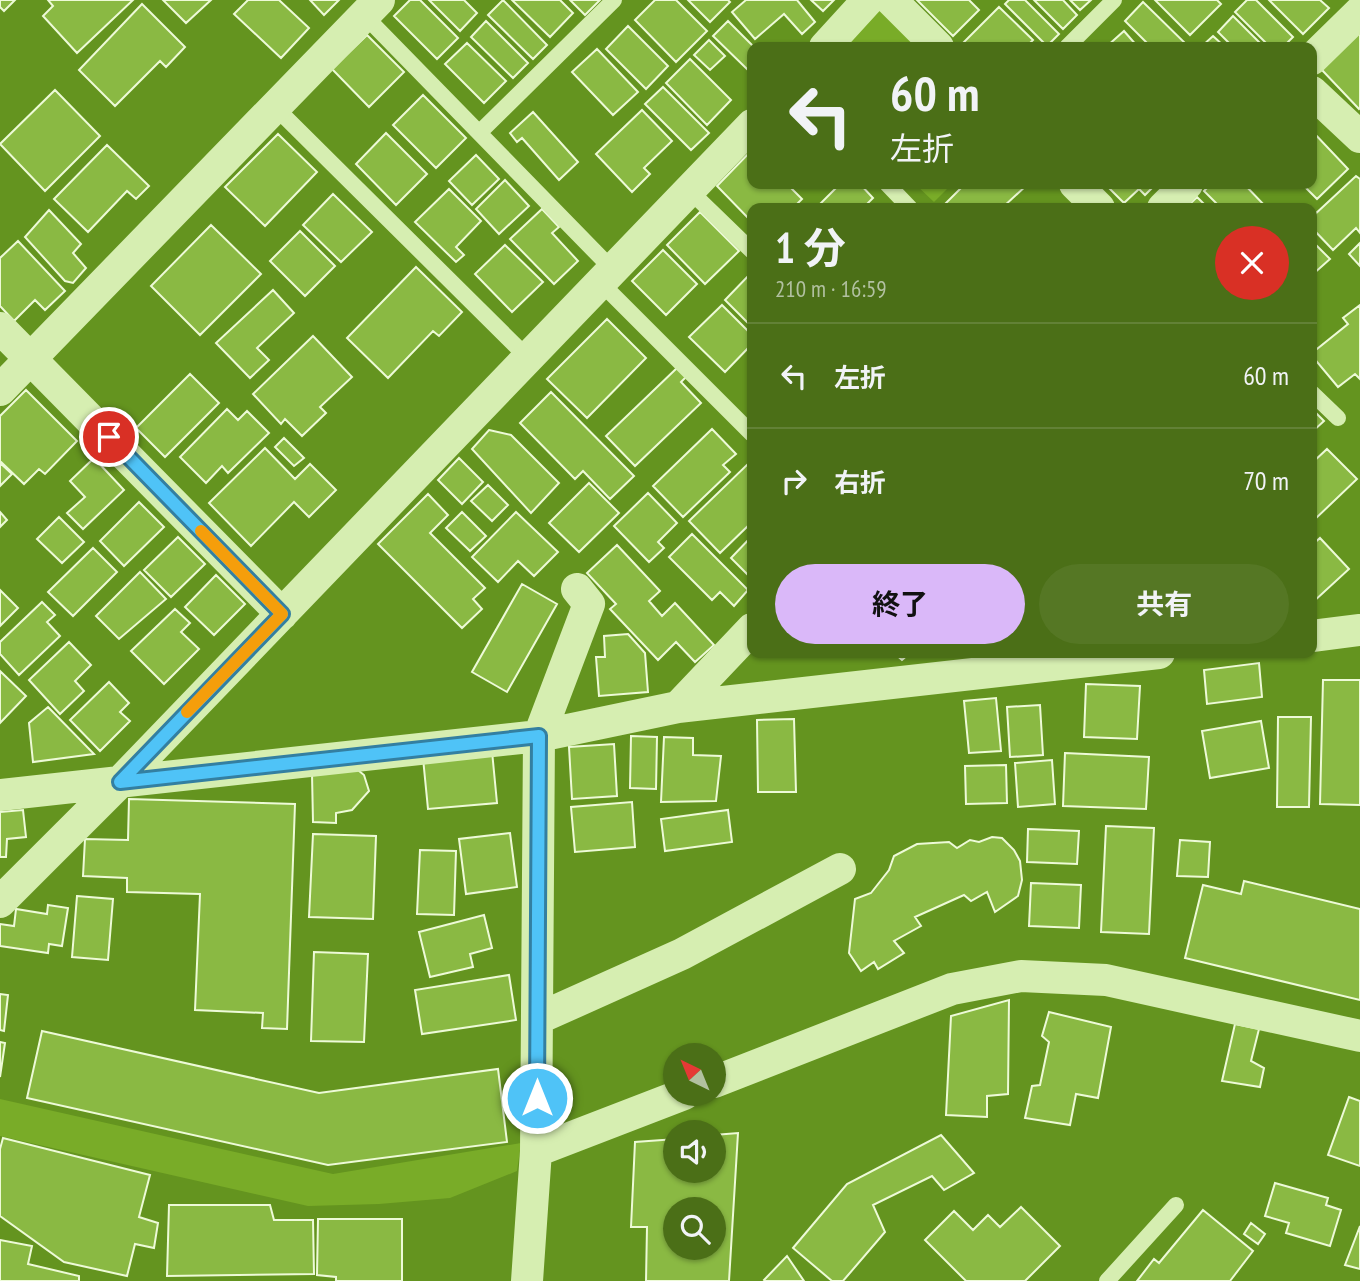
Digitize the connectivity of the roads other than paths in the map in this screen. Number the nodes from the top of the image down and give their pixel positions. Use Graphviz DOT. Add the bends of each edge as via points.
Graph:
graph roads {
  1 [pos="614,0"];
  2 [pos="868,0"];
  3 [pos="891,0"];
  4 [pos="1114,0"];
  5 [pos="371,8"];
  6 [pos="1360,12"];
  7 [pos="830,42"];
  8 [pos="933,42"];
  9 [pos="1072,42"];
  10 [pos="1317,54"];
  11 [pos="1317,97"];
  12 [pos="275,107"];
  13 [pos="747,130"];
  14 [pos="479,133"];
  15 [pos="1360,137"];
  16 [pos="892,189"];
  17 [pos="1080,189"];
  18 [pos="1182,189"];
  19 [pos="690,191"];
  20 [pos="906,203"];
  21 [pos="1094,203"];
  22 [pos="1168,203"];
  23 [pos="747,246"];
  24 [pos="607,276"];
  25 [pos="0,328"];
  26 [pos="31,358"];
  27 [pos="528,358"];
  28 [pos="0,390"];
  29 [pos="1317,398"];
  30 [pos="1338,418"];
  31 [pos="747,428"];
  32 [pos="578,589"];
  33 [pos="282,614"];
  34 [pos="1360,630"];
  35 [pos="747,634"];
  36 [pos="1317,635"];
  37 [pos="1114,658"];
  38 [pos="678,706"];
  39 [pos="539,736"];
  40 [pos="120,782"];
  41 [pos="0,795"];
  42 [pos="841,869"];
  43 [pos="0,902"];
  44 [pos="537,1019"];
  45 [pos="1360,1036"];
  46 [pos="726,1077"];
  47 [pos="663,1102"];
  48 [pos="536,1151"];
  49 [pos="1176,1205"];
  50 [pos="527,1281"];
  51 [pos="1107,1281"];
  1 -- 14 [label="lane"];
  2 -- 7 [label="street"];
  3 -- 8 [label="street"];
  4 -- 9 [label="lane"];
  5 -- 12 [label="street"];
  5 -- 14 [label="lane"];
  6 -- 10 [label="street"];
  11 -- 15 [label="street"];
  12 -- 26 [label="street"];
  12 -- 27 [label="lane"];
  13 -- 19 [label="street"];
  14 -- 24 [label="lane"];
  16 -- 20 [label="lane"];
  17 -- 21 [label="street"];
  18 -- 22 [label="street"];
  19 -- 23 [label="lane"];
  19 -- 24 [label="street"];
  24 -- 27 [label="street"];
  24 -- 31 [label="lane"];
  25 -- 26 [label="street"];
  26 -- 28 [label="street"];
  26 -- 33 [label="street"];
  27 -- 33 [label="street"];
  29 -- 30 [label="lane"];
  32 -- 39 [label="street" via="589,604"];
  33 -- 40 [label="street"];
  34 -- 36 [label="street"];
  35 -- 38 [label="street"];
  37 -- 38 [label="street"];
  38 -- 39 [label="street"];
  39 -- 40 [label="street"];
  39 -- 44 [label="street"];
  40 -- 41 [label="street"];
  40 -- 43 [label="street"];
  42 -- 44 [label="street" via="682,954"];
  44 -- 48 [label="street"];
  45 -- 46 [label="street" via="1106,980 1021,976 953,989"];
  47 -- 48 [label="street"];
  48 -- 50 [label="street"];
  49 -- 51 [label="lane"];
}
